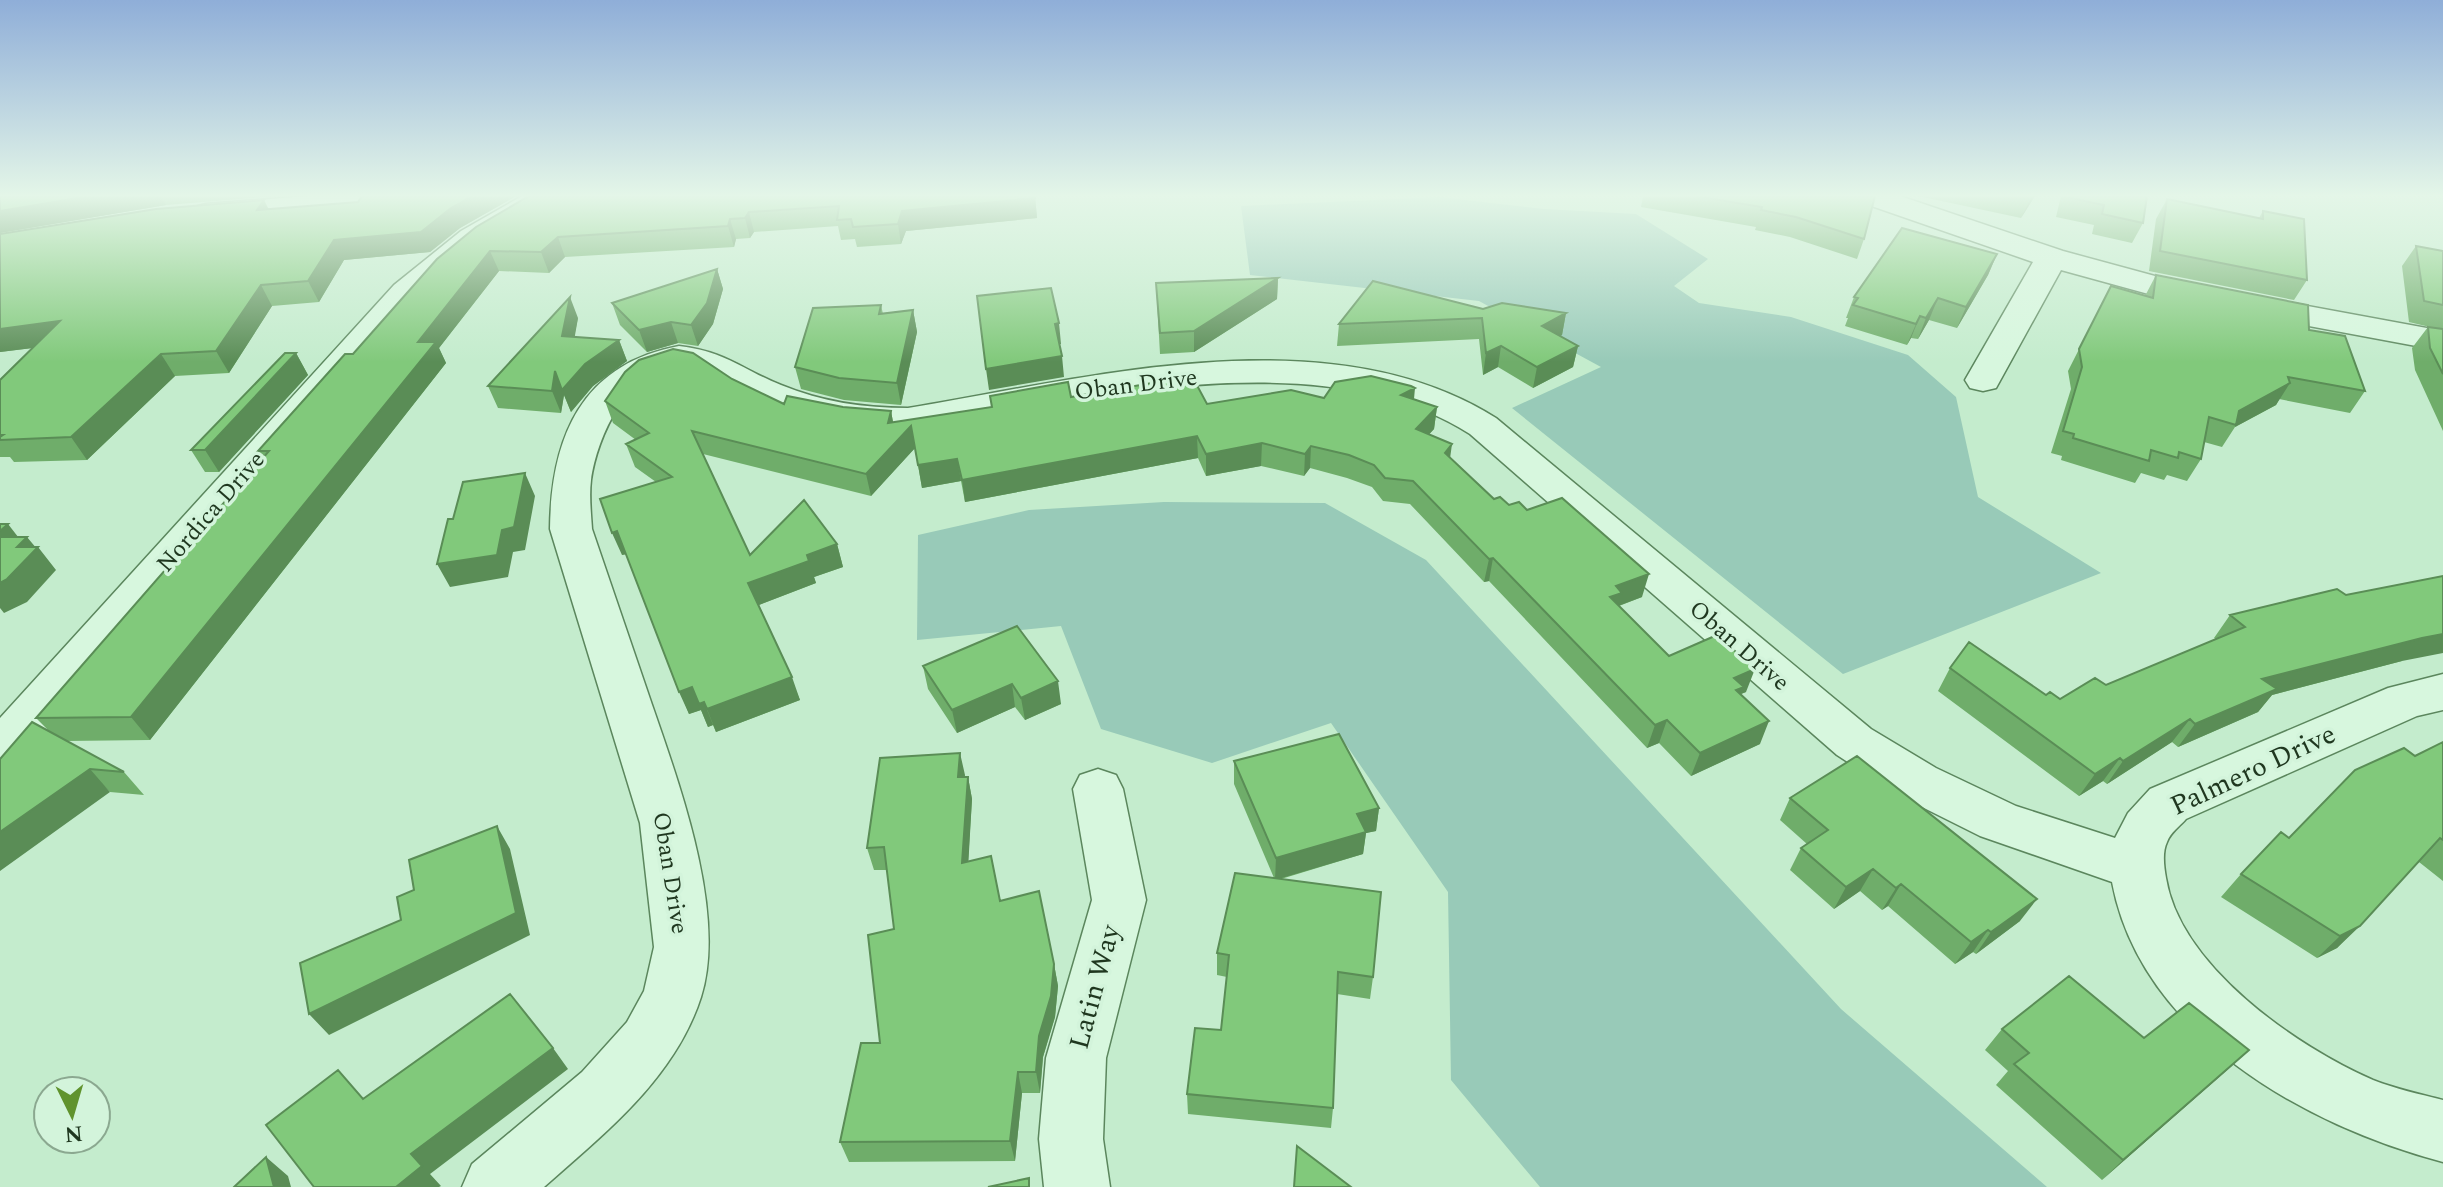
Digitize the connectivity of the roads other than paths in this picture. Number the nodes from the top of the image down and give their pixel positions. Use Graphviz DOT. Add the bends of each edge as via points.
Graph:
graph roads {
  1 [pos="456,251"];
  2 [pos="2033,251"];
  3 [pos="2052,258"];
  4 [pos="2443,341"];
  5 [pos="1983,380"];
  6 [pos="2443,692"];
  7 [pos="0,751"];
  8 [pos="1098,789"];
  9 [pos="2137,868"];
  10 [pos="2443,1131"];
  11 [pos="495,1187"];
  12 [pos="1077,1187"];
  1 -- 7 [label="street, Nordica Drive" via="406,292"];
  2 -- 3 [label="street"];
  3 -- 4 [label="street" via="2246,307"];
  3 -- 5 [label="street"];
  6 -- 9 [label="street, Palmero Drive" via="2405,701 2168,804 2144,832"];
  8 -- 12 [label="street, Latin Way" via="1119,900 1076,1058 1071,1139"];
  9 -- 10 [label="street, Palmero Drive" via="2149,918 2178,967 2224,1017 2281,1061 2350,1101"];
  9 -- 11 [label="street, Oban Drive" via="1998,821 1918,782 1854,742 1483,426 1418,393 1338,376 1199,376 881,420 777,397 707,360 658,360 621,379 599,408 571,481 571,529 666,823 682,947 672,997 648,1042 604,1093"];
}
